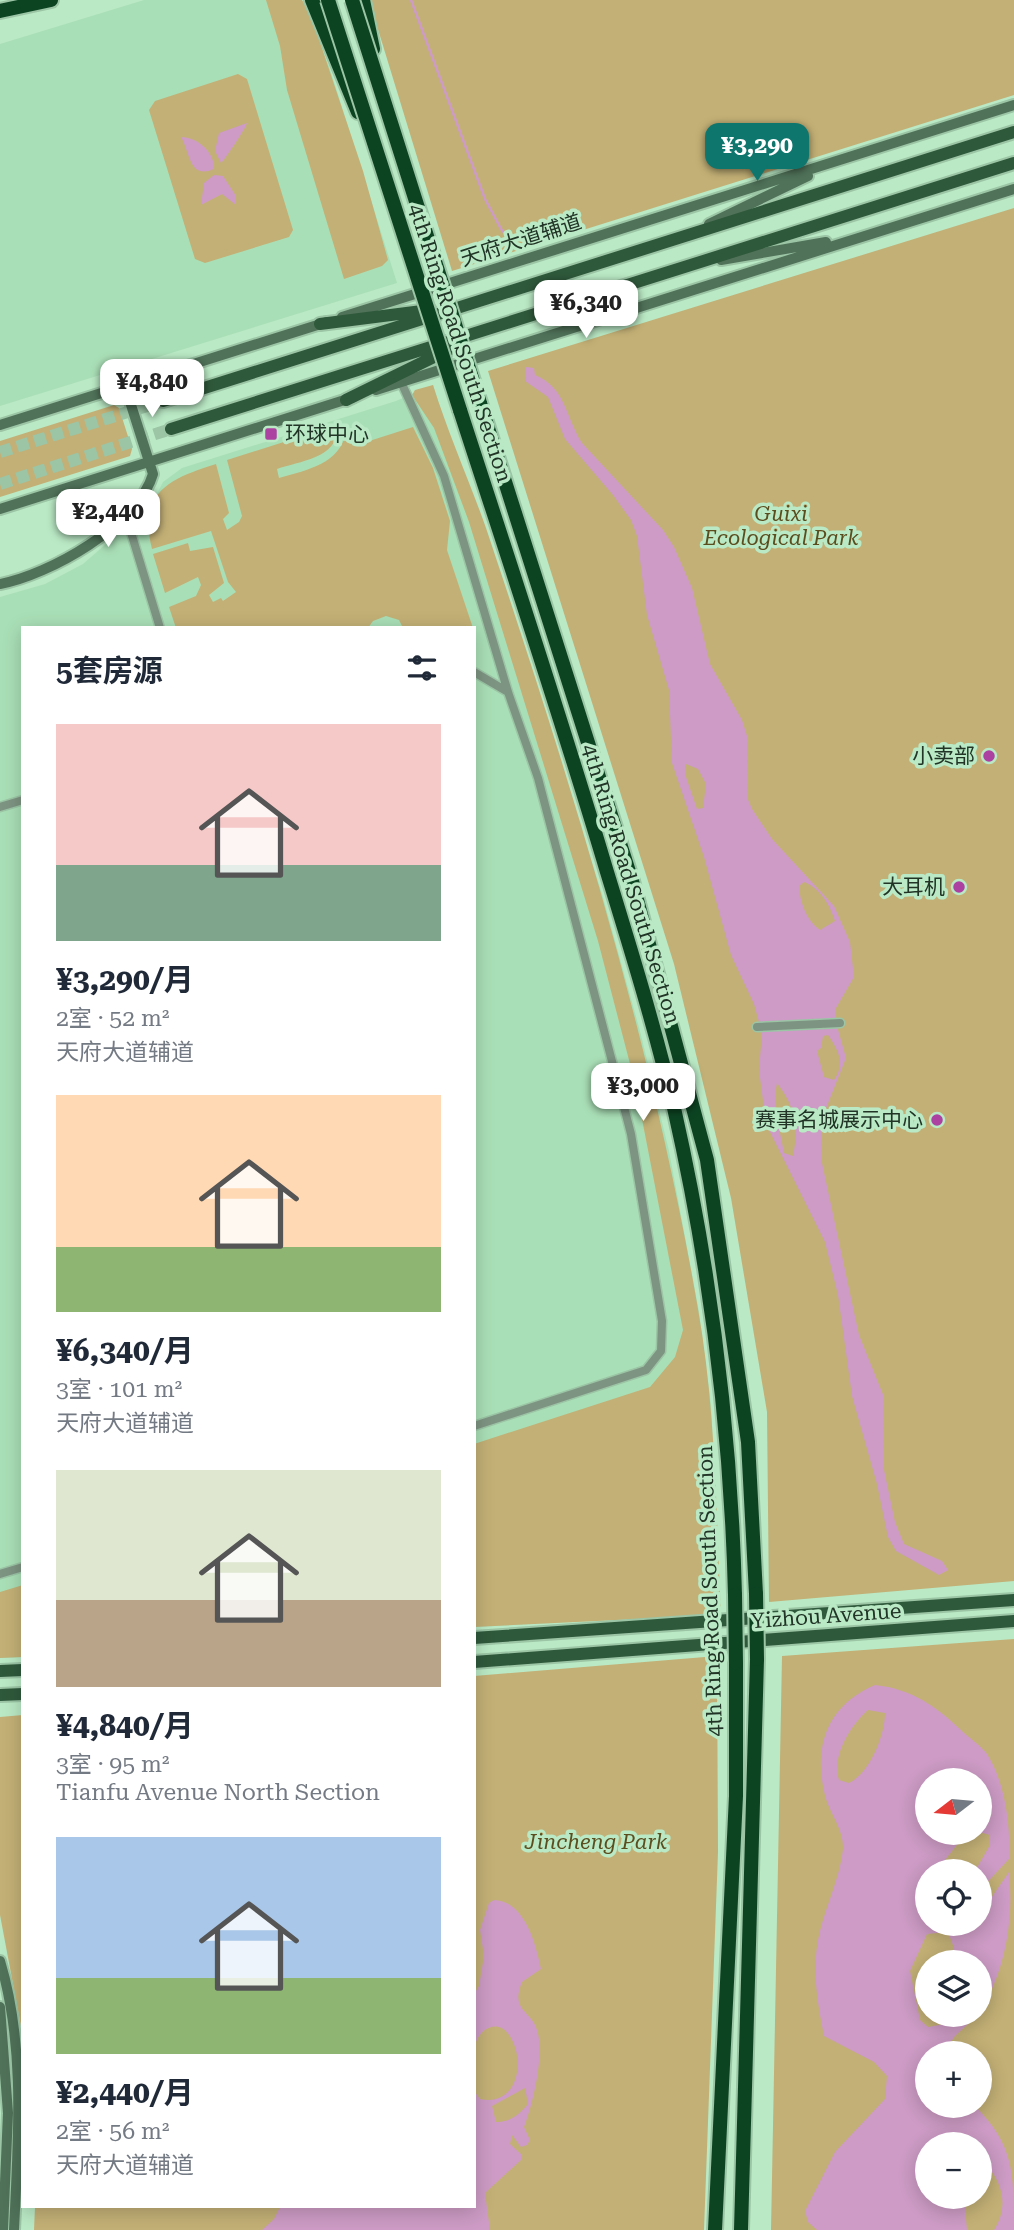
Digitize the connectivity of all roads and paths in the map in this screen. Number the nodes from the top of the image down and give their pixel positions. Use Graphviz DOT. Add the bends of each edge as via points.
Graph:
graph roads {
  1 [pos="51,0"];
  2 [pos="312,0"];
  3 [pos="328,0"];
  4 [pos="352,0"];
  5 [pos="363,0"];
  6 [pos="0,11"];
  7 [pos="382,92"];
  8 [pos="1014,105"];
  9 [pos="1014,132"];
  10 [pos="842,159"];
  11 [pos="1014,163"];
  12 [pos="384,177"];
  13 [pos="1014,189"];
  14 [pos="685,236"];
  15 [pos="864,236"];
  16 [pos="694,264"];
  17 [pos="471,303"];
  18 [pos="320,324"];
  19 [pos="480,332"];
  20 [pos="401,382"];
  21 [pos="125,386"];
  22 [pos="346,400"];
  23 [pos="163,401"];
  24 [pos="0,425"];
  25 [pos="172,429"];
  26 [pos="149,462"];
  27 [pos="0,509"];
  28 [pos="126,516"];
  29 [pos="0,584"];
  30 [pos="159,626"];
  31 [pos="476,673"];
  32 [pos="508,692"];
  33 [pos="21,801"];
  34 [pos="0,807"];
  35 [pos="840,1023"];
  36 [pos="757,1027"];
  37 [pos="476,1425"];
  38 [pos="21,1568"];
  39 [pos="0,1574"];
  40 [pos="1014,1600"];
  41 [pos="1014,1621"];
  42 [pos="476,1638"];
  43 [pos="476,1662"];
  44 [pos="21,1670"];
  45 [pos="0,1671"];
  46 [pos="21,1694"];
  47 [pos="0,1695"];
  48 [pos="0,1961"];
  49 [pos="0,2007"];
  50 [pos="3,2230"];
  51 [pos="14,2230"];
  52 [pos="715,2230"];
  53 [pos="741,2230"];
  1 -- 6 [label="highway"];
  2 -- 12 [label="highway, bridge"];
  3 -- 12 [label="highway, 4th Ring Road South Section, bridge"];
  4 -- 7 [label="highway, 4th Ring Road South Section, bridge"];
  5 -- 7 [label="highway, bridge"];
  7 -- 53 [label="highway, 4th Ring Road South Section, bridge" via="632,881 707,1160 748,1442 756,1594"];
  8 -- 10 [label="street, 天府大道辅道"];
  9 -- 14 [label="main road"];
  10 -- 14 [label="street"];
  10 -- 18 [label="street, 天府大道辅道"];
  11 -- 16 [label="main road"];
  12 -- 52 [label="highway, 4th Ring Road South Section, bridge" via="647,1003 674,1109 700,1245 719,1372 735,1595 736,1796"];
  13 -- 15 [label="street"];
  14 -- 17 [label="main road"];
  15 -- 16 [label="street"];
  15 -- 20 [label="street"];
  16 -- 19 [label="main road"];
  17 -- 18 [label="main road"];
  17 -- 23 [label="main road"];
  18 -- 21 [label="street, 天府大道辅道"];
  19 -- 22 [label="main road"];
  19 -- 25 [label="main road"];
  20 -- 22 [label="street"];
  20 -- 32 [label="street" via="444,476"];
  21 -- 24 [label="street, 天府大道辅道"];
  21 -- 26 [label="street"];
  22 -- 26 [label="street"];
  26 -- 27 [label="street"];
  26 -- 28 [label="street" via="153,474 149,487"];
  28 -- 29 [label="street" via="47,569"];
  28 -- 30 [label="street"];
  31 -- 32 [label="street"];
  32 -- 37 [label="street" via="538,778 631,1134 663,1337 656,1360 646,1370"];
  33 -- 34 [label="street"];
  35 -- 36 [label="street"];
  38 -- 39 [label="street"];
  40 -- 42 [label="main road, Yizhou Avenue"];
  41 -- 43 [label="main road, Yizhou Avenue"];
  44 -- 45 [label="main road"];
  46 -- 47 [label="main road"];
  48 -- 51 [label="street" via="11,2011 16,2075"];
  49 -- 50 [label="street" via="8,2113"];
}
